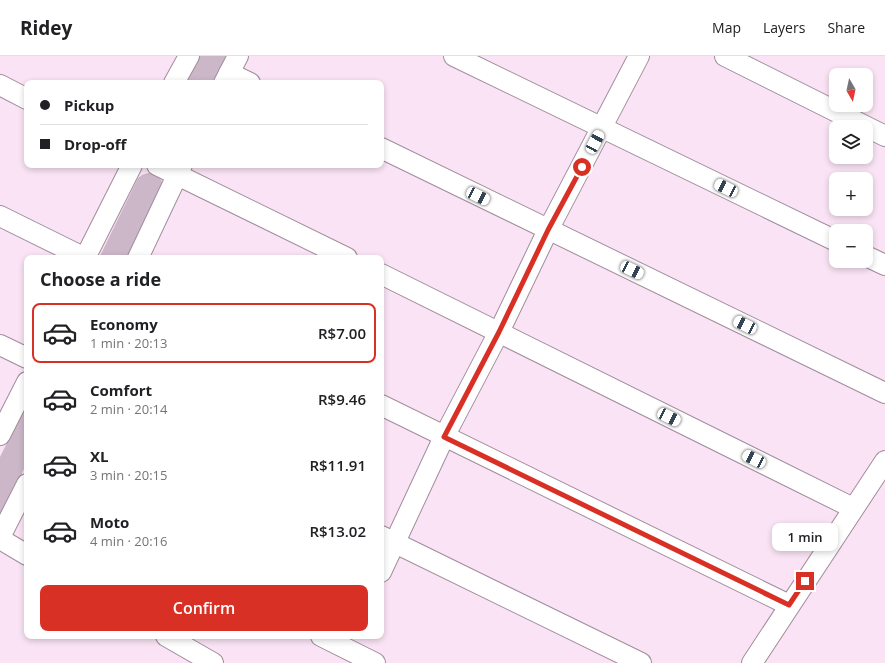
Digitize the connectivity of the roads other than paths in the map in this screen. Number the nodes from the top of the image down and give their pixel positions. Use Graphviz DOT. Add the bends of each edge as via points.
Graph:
graph roads {
  1 [pos="189,56"];
  2 [pos="454,56"];
  3 [pos="639,56"];
  4 [pos="725,56"];
  5 [pos="230,71"];
  6 [pos="176,80"];
  7 [pos="245,80"];
  8 [pos="0,85"];
  9 [pos="24,97"];
  10 [pos="602,129"];
  11 [pos="885,136"];
  12 [pos="384,149"];
  13 [pos="130,168"];
  14 [pos="179,170"];
  15 [pos="0,216"];
  16 [pos="548,230"];
  17 [pos="829,238"];
  18 [pos="79,255"];
  19 [pos="87,255"];
  20 [pos="139,255"];
  21 [pos="341,255"];
  22 [pos="873,259"];
  23 [pos="885,265"];
  24 [pos="384,275"];
  25 [pos="499,332"];
  26 [pos="0,344"];
  27 [pos="24,356"];
  28 [pos="24,388"];
  29 [pos="885,393"];
  30 [pos="384,407"];
  31 [pos="0,435"];
  32 [pos="444,437"];
  33 [pos="885,461"];
  34 [pos="24,491"];
  35 [pos="853,508"];
  36 [pos="0,538"];
  37 [pos="388,539"];
  38 [pos="24,553"];
  39 [pos="384,558"];
  40 [pos="789,605"];
  41 [pos="171,639"];
  42 [pos="326,639"];
  43 [pos="342,649"];
  44 [pos="213,663"];
  45 [pos="375,663"];
  46 [pos="641,663"];
  47 [pos="752,663"];
  1 -- 6 [label="street"];
  2 -- 10 [label="street"];
  3 -- 10 [label="street"];
  4 -- 11 [label="street"];
  5 -- 7 [label="street"];
  8 -- 9 [label="street"];
  10 -- 16 [label="street"];
  10 -- 17 [label="street"];
  12 -- 16 [label="street"];
  13 -- 19 [label="street"];
  14 -- 20 [label="street"];
  14 -- 21 [label="street"];
  15 -- 18 [label="street"];
  16 -- 25 [label="street"];
  16 -- 29 [label="street"];
  22 -- 23 [label="street"];
  24 -- 25 [label="street"];
  25 -- 32 [label="street"];
  25 -- 35 [label="street"];
  26 -- 27 [label="street"];
  28 -- 31 [label="street"];
  30 -- 32 [label="street"];
  32 -- 37 [label="street"];
  32 -- 40 [label="street"];
  33 -- 35 [label="street"];
  34 -- 36 [label="street"];
  35 -- 40 [label="street"];
  36 -- 38 [label="street"];
  37 -- 39 [label="street"];
  37 -- 46 [label="street"];
  40 -- 47 [label="street"];
  41 -- 44 [label="street"];
  42 -- 43 [label="street"];
  43 -- 45 [label="street"];
}
